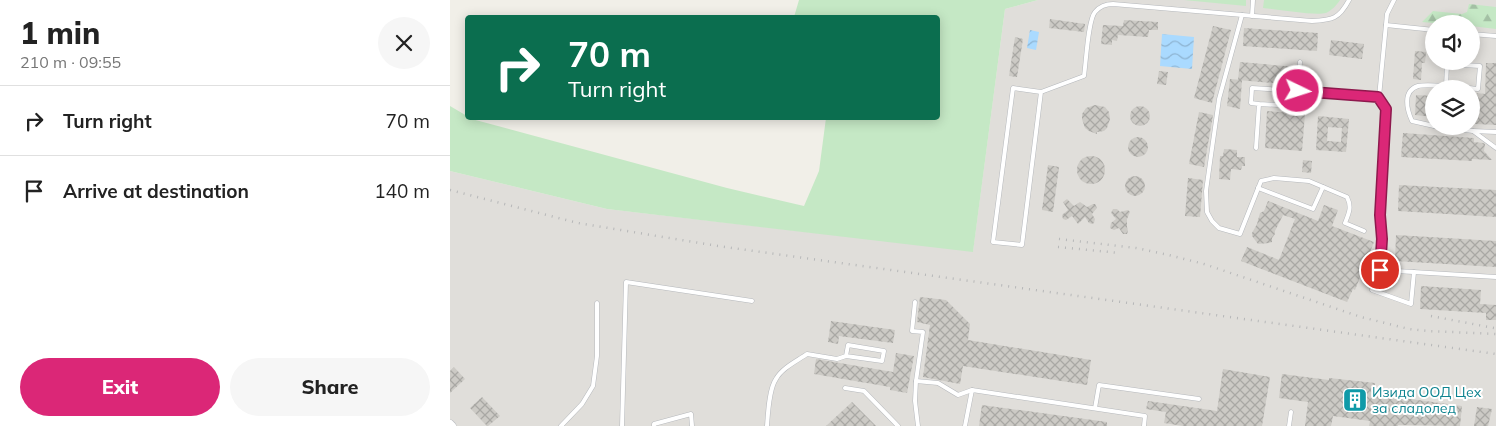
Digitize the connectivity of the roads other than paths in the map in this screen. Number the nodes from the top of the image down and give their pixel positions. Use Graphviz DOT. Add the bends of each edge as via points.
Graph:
graph roads {
  1 [pos="1253,0"];
  2 [pos="1349,0"];
  3 [pos="1394,0"];
  4 [pos="1242,15"];
  5 [pos="1252,16"];
  6 [pos="1386,25"];
  7 [pos="1425,29"];
  8 [pos="1480,35"];
  9 [pos="1496,36"];
  10 [pos="1300,62"];
  11 [pos="1425,87"];
  12 [pos="1446,87"];
  13 [pos="1298,91"];
  14 [pos="1042,92"];
  15 [pos="1378,97"];
  16 [pos="1259,104"];
  17 [pos="1425,124"];
  18 [pos="1480,131"];
  19 [pos="1496,132"];
  20 [pos="1478,135"];
  21 [pos="1256,148"];
  22 [pos="1496,148"];
  23 [pos="1323,187"];
  24 [pos="1258,188"];
  25 [pos="1364,231"];
  26 [pos="1380,270"];
  27 [pos="1414,272"];
  28 [pos="1496,278"];
  29 [pos="752,301"];
  30 [pos="915,302"];
  31 [pos="597,303"];
  32 [pos="846,356"];
  33 [pos="916,381"];
  34 [pos="845,388"];
  35 [pos="972,390"];
  36 [pos="1199,399"];
  37 [pos="1095,408"];
  38 [pos="1291,412"];
  39 [pos="561,426"];
  40 [pos="622,426"];
  41 [pos="654,426"];
  42 [pos="692,426"];
  43 [pos="767,426"];
  44 [pos="898,426"];
  45 [pos="918,426"];
  46 [pos="965,426"];
  47 [pos="1144,426"];
  48 [pos="1289,426"];
  1 -- 5 [label="lane"];
  2 -- 5 [label="lane" via="1331,20"];
  3 -- 6 [label="lane"];
  4 -- 5 [label="lane"];
  4 -- 14 [label="lane" via="1106,4 1092,17 1084,76"];
  4 -- 24 [label="lane" via="1221,89 1210,157 1206,203 1212,221 1219,228 1240,234"];
  6 -- 7 [label="lane"];
  6 -- 15 [label="lane"];
  8 -- 9 [label="lane"];
  10 -- 13 [label="lane"];
  11 -- 17 [label="lane" via="1413,90 1407,103 1412,121"];
  12 -- 12 [label="lane" via="1478,89 1480,66 1447,64"];
  13 -- 15 [label="lane"];
  13 -- 16 [label="lane" via="1296,106"];
  13 -- 16 [label="lane" via="1252,88 1251,103"];
  14 -- 14 [label="lane" via="1022,245 993,242 1013,88"];
  15 -- 26 [label="lane" via="1386,109"];
  16 -- 21 [label="lane"];
  18 -- 19 [label="lane"];
  20 -- 22 [label="lane"];
  23 -- 24 [label="lane" via="1308,181 1274,178 1261,181"];
  23 -- 24 [label="lane" via="1313,209"];
  23 -- 25 [label="lane" via="1347,197 1350,211 1345,223"];
  26 -- 27 [label="lane"];
  26 -- 27 [label="lane" via="1372,290 1411,304"];
  27 -- 28 [label="lane"];
  29 -- 40 [label="lane" via="626,282"];
  30 -- 33 [label="lane" via="912,330 923,332"];
  31 -- 39 [label="lane" via="597,356 593,386 582,404"];
  32 -- 32 [label="lane" via="848,345 884,351 882,361"];
  32 -- 43 [label="lane" via="837,359 807,354 782,372 775,380 770,396"];
  33 -- 35 [label="lane" via="938,383 958,395"];
  33 -- 45 [label="lane"];
  34 -- 44 [label="lane" via="864,391"];
  35 -- 37 [label="lane"];
  35 -- 46 [label="lane"];
  36 -- 37 [label="lane" via="1099,384"];
  37 -- 47 [label="lane" via="1145,416"];
  38 -- 48 [label="lane"];
  41 -- 42 [label="lane" via="690,414"];
}
